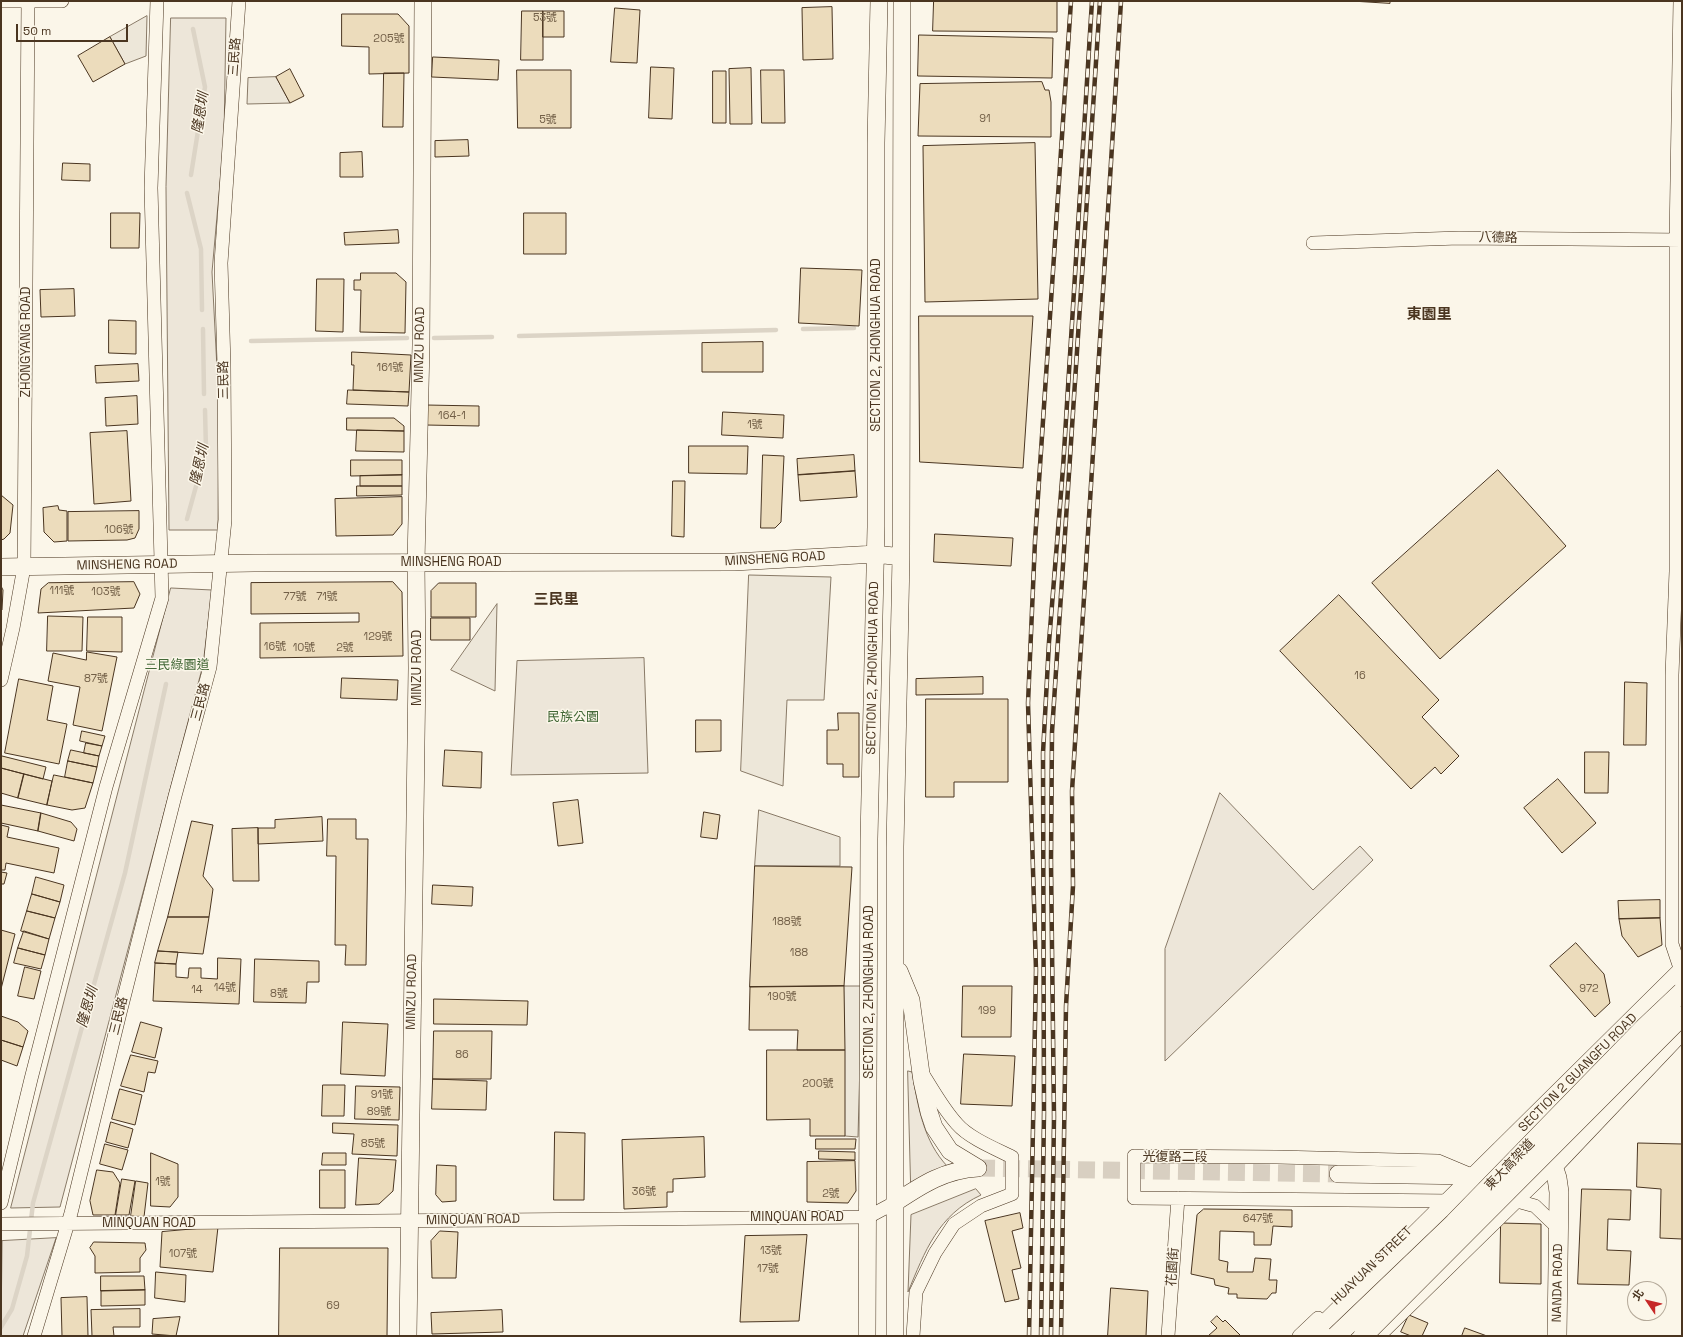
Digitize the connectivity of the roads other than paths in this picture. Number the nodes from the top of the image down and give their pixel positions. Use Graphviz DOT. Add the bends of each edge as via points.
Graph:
graph roads {
  1 [pos="1,1"];
  2 [pos="28,1"];
  3 [pos="62,1"];
  4 [pos="157,1"];
  5 [pos="238,1"];
  6 [pos="423,1"];
  7 [pos="878,1"];
  8 [pos="902,1"];
  9 [pos="1680,1"];
  10 [pos="1679,240"];
  11 [pos="1313,242"];
  12 [pos="876,554"];
  13 [pos="901,557"];
  14 [pos="416,562"];
  15 [pos="161,564"];
  16 [pos="220,565"];
  17 [pos="1,567"];
  18 [pos="24,567"];
  19 [pos="1,680"];
  20 [pos="895,962"];
  21 [pos="1682,972"];
  22 [pos="1682,992"];
  23 [pos="1682,1016"];
  24 [pos="1682,1030"];
  25 [pos="919,1067"];
  26 [pos="1547,1104"];
  27 [pos="1553,1166"];
  28 [pos="1338,1174"];
  29 [pos="1475,1176"];
  30 [pos="1178,1198"];
  31 [pos="1449,1201"];
  32 [pos="1517,1201"];
  33 [pos="896,1202"];
  34 [pos="1,1203"];
  35 [pos="868,1217"];
  36 [pos="409,1221"];
  37 [pos="68,1223"];
  38 [pos="1,1224"];
  39 [pos="1559,1229"];
  40 [pos="1481,1236"];
  41 [pos="34,1336"];
  42 [pos="408,1336"];
  43 [pos="867,1336"];
  44 [pos="895,1336"];
  45 [pos="913,1336"];
  46 [pos="1168,1336"];
  47 [pos="1300,1336"];
  48 [pos="1313,1336"];
  49 [pos="1336,1336"];
  50 [pos="1362,1336"];
  51 [pos="1379,1336"];
  52 [pos="1557,1336"];
  1 -- 2 [label="street"];
  2 -- 3 [label="street"];
  2 -- 18 [label="street, ZHONGYANG ROAD"];
  4 -- 15 [label="street" via="151,188"];
  5 -- 16 [label="street, 三民路" via="221,263 225,520"];
  6 -- 14 [label="street, MINZU ROAD"];
  7 -- 12 [label="street, SECTION 2, ZHONGHUA ROAD" via="875,158"];
  8 -- 13 [label="street, SECTION 2, ZHONGHUA ROAD"];
  9 -- 10 [label="street"];
  10 -- 11 [label="street, 八德路" via="1459,238"];
  10 -- 21 [label="street" via="1675,437 1676,570 1672,675 1672,944"];
  12 -- 13 [label="street, MINSHENG ROAD"];
  12 -- 14 [label="street, MINSHENG ROAD" via="734,562"];
  12 -- 35 [label="street, SECTION 2, ZHONGHUA ROAD" via="870,839"];
  13 -- 20 [label="street, SECTION 2, ZHONGHUA ROAD"];
  14 -- 16 [label="street, MINSHENG ROAD"];
  14 -- 36 [label="street, MINZU ROAD" via="417,668"];
  15 -- 16 [label="street, MINSHENG ROAD"];
  15 -- 18 [label="street, MINSHENG ROAD"];
  15 -- 34 [label="street" via="162,598 106,787"];
  16 -- 37 [label="street, 三民路" via="210,667 157,866"];
  17 -- 18 [label="street, MINSHENG ROAD"];
  18 -- 19 [label="street, ZHONGYANG ROAD"];
  20 -- 25 [label="street" via="911,1000"];
  20 -- 33 [label="street, SECTION 2, ZHONGHUA ROAD"];
  21 -- 26 [label="main road, SECTION 2 GUANGFU ROAD"];
  22 -- 49 [label="main road, 東大高架道, bridge" via="1454,1223"];
  23 -- 50 [label="main road, 東大高架道, bridge"];
  24 -- 27 [label="main road"];
  25 -- 33 [label="street" via="929,1112 937,1132 950,1151 978,1168 960,1169 939,1176"];
  25 -- 45 [label="street" via="935,1095 958,1125 983,1143 1012,1157 1012,1194 981,1206 954,1224 942,1241 916,1292"];
  26 -- 27 [label="main road"];
  26 -- 29 [label="main road, SECTION 2 GUANGFU ROAD"];
  27 -- 29 [label="street" via="1505,1170"];
  27 -- 32 [label="street"];
  27 -- 39 [label="main road, NANDA ROAD" via="1558,1178"];
  28 -- 29 [label="street"];
  29 -- 30 [label="street, 光復路二段" via="1438,1161 1134,1156 1134,1198"];
  29 -- 31 [label="main road"];
  30 -- 31 [label="street, 光復路二段"];
  30 -- 46 [label="street, 花園街"];
  31 -- 32 [label="street, 光復路二段"];
  31 -- 40 [label="street" via="1471,1204 1481,1215"];
  31 -- 47 [label="street, HUAYUAN STREET" via="1433,1207"];
  31 -- 48 [label="main road"];
  32 -- 39 [label="street, NANDA ROAD" via="1535,1206"];
  32 -- 40 [label="street"];
  33 -- 35 [label="street, MINQUAN ROAD"];
  33 -- 44 [label="street, SECTION 2, ZHONGHUA ROAD"];
  35 -- 36 [label="street, MINQUAN ROAD"];
  35 -- 43 [label="street, SECTION 2, ZHONGHUA ROAD"];
  36 -- 37 [label="street, MINQUAN ROAD"];
  36 -- 42 [label="street, MINZU ROAD"];
  37 -- 38 [label="street, MINQUAN ROAD"];
  37 -- 41 [label="street, 三民路"];
  39 -- 52 [label="main road, NANDA ROAD"];
  40 -- 51 [label="street"];
}
